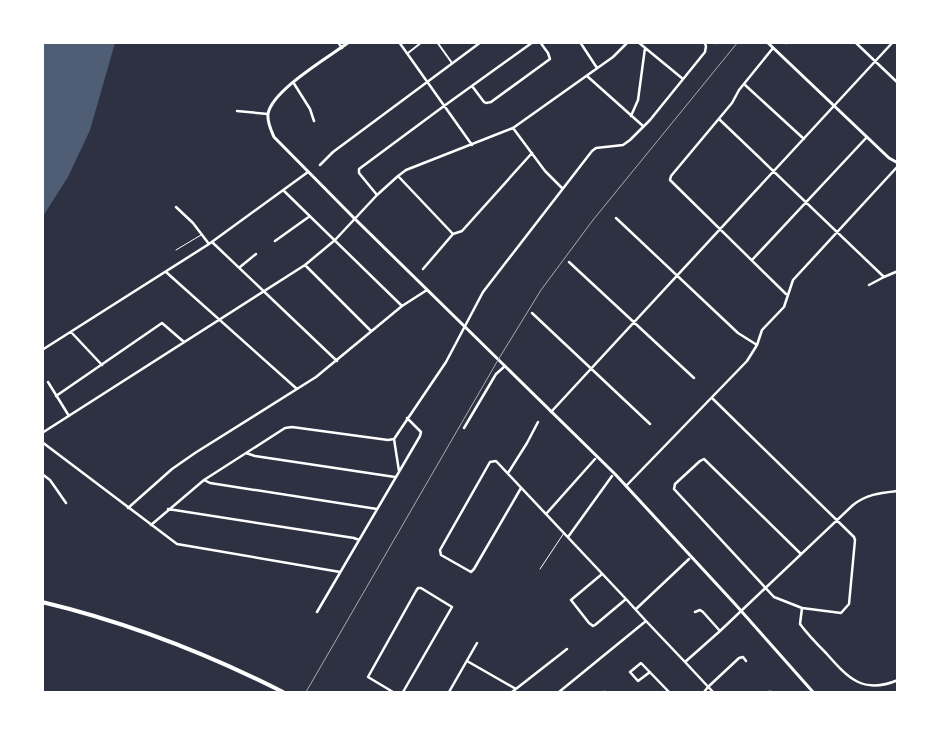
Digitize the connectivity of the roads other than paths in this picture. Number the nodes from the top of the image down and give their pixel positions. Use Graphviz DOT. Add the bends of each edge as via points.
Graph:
graph roads {
  1 [pos="338,42"];
  2 [pos="349,42"];
  3 [pos="399,42"];
  4 [pos="422,42"];
  5 [pos="437,42"];
  6 [pos="481,42"];
  7 [pos="534,42"];
  8 [pos="540,42"];
  9 [pos="628,42"];
  10 [pos="638,42"];
  11 [pos="704,42"];
  12 [pos="767,42"];
  13 [pos="855,42"];
  14 [pos="893,42"];
  15 [pos="581,43"];
  16 [pos="476,44"];
  17 [pos="342,48"];
  18 [pos="645,48"];
  19 [pos="774,48"];
  20 [pos="407,54"];
  21 [pos="875,62"];
  22 [pos="452,64"];
  23 [pos="597,68"];
  24 [pos="587,76"];
  25 [pos="682,79"];
  26 [pos="293,82"];
  27 [pos="427,82"];
  28 [pos="898,83"];
  29 [pos="744,84"];
  30 [pos="472,86"];
  31 [pos="444,106"];
  32 [pos="834,106"];
  33 [pos="237,111"];
  34 [pos="268,114"];
  35 [pos="631,116"];
  36 [pos="719,118"];
  37 [pos="314,121"];
  38 [pos="643,126"];
  39 [pos="513,128"];
  40 [pos="867,136"];
  41 [pos="804,139"];
  42 [pos="472,145"];
  43 [pos="532,154"];
  44 [pos="898,164"];
  45 [pos="320,165"];
  46 [pos="309,171"];
  47 [pos="774,172"];
  48 [pos="398,176"];
  49 [pos="562,188"];
  50 [pos="283,190"];
  51 [pos="377,195"];
  52 [pos="806,202"];
  53 [pos="176,207"];
  54 [pos="310,216"];
  55 [pos="616,218"];
  56 [pos="355,219"];
  57 [pos="720,229"];
  58 [pos="837,231"];
  59 [pos="453,234"];
  60 [pos="202,235"];
  61 [pos="335,240"];
  62 [pos="275,241"];
  63 [pos="212,242"];
  64 [pos="209,244"];
  65 [pos="176,250"];
  66 [pos="256,254"];
  67 [pos="752,260"];
  68 [pos="569,262"];
  69 [pos="305,265"];
  70 [pos="240,267"];
  71 [pos="423,270"];
  72 [pos="898,271"];
  73 [pos="166,272"];
  74 [pos="677,275"];
  75 [pos="884,278"];
  76 [pos="869,285"];
  77 [pos="427,290"];
  78 [pos="266,291"];
  79 [pos="787,294"];
  80 [pos="402,306"];
  81 [pos="532,313"];
  82 [pos="219,319"];
  83 [pos="634,322"];
  84 [pos="464,327"];
  85 [pos="372,331"];
  86 [pos="71,332"];
  87 [pos="184,342"];
  88 [pos="757,345"];
  89 [pos="42,350"];
  90 [pos="337,360"];
  91 [pos="102,365"];
  92 [pos="504,366"];
  93 [pos="591,368"];
  94 [pos="694,378"];
  95 [pos="48,382"];
  96 [pos="297,390"];
  97 [pos="56,396"];
  98 [pos="712,398"];
  99 [pos="551,412"];
  100 [pos="70,416"];
  101 [pos="407,418"];
  102 [pos="538,422"];
  103 [pos="650,424"];
  104 [pos="464,428"];
  105 [pos="42,433"];
  106 [pos="394,439"];
  107 [pos="42,442"];
  108 [pos="246,453"];
  109 [pos="595,459"];
  110 [pos="399,471"];
  111 [pos="508,473"];
  112 [pos="42,474"];
  113 [pos="612,476"];
  114 [pos="396,477"];
  115 [pos="204,480"];
  116 [pos="626,486"];
  117 [pos="521,488"];
  118 [pos="898,491"];
  119 [pos="66,503"];
  120 [pos="128,508"];
  121 [pos="168,509"];
  122 [pos="377,509"];
  123 [pos="546,514"];
  124 [pos="837,519"];
  125 [pos="151,525"];
  126 [pos="564,533"];
  127 [pos="568,537"];
  128 [pos="359,540"];
  129 [pos="801,554"];
  130 [pos="689,559"];
  131 [pos="540,569"];
  132 [pos="340,572"];
  133 [pos="602,574"];
  134 [pos="766,588"];
  135 [pos="626,599"];
  136 [pos="42,602"];
  137 [pos="802,608"];
  138 [pos="636,609"];
  139 [pos="741,611"];
  140 [pos="316,612"];
  141 [pos="695,612"];
  142 [pos="646,621"];
  143 [pos="720,631"];
  144 [pos="477,643"];
  145 [pos="567,649"];
  146 [pos="467,661"];
  147 [pos="746,661"];
  148 [pos="685,662"];
  149 [pos="650,672"];
  150 [pos="898,680"];
  151 [pos="708,687"];
  152 [pos="516,689"];
  153 [pos="283,692"];
  154 [pos="393,692"];
  155 [pos="402,692"];
  156 [pos="449,692"];
  157 [pos="512,692"];
  158 [pos="558,692"];
  159 [pos="669,692"];
  160 [pos="704,692"];
  161 [pos="713,692"];
  162 [pos="812,692"];
  1 -- 17 [label="street"];
  2 -- 17 [label="street"];
  3 -- 20 [label="street"];
  4 -- 20 [label="street"];
  5 -- 22 [label="street"];
  6 -- 16 [label="street"];
  7 -- 30 [label="street"];
  8 -- 30 [label="street" via="550,59 491,102 484,102"];
  9 -- 23 [label="street"];
  10 -- 18 [label="street"];
  11 -- 25 [label="street" via="706,50"];
  12 -- 19 [label="street"];
  13 -- 21 [label="street"];
  14 -- 21 [label="street"];
  15 -- 23 [label="street"];
  16 -- 22 [label="street"];
  17 -- 26 [label="street"];
  18 -- 25 [label="street"];
  18 -- 35 [label="street" via="638,100"];
  19 -- 29 [label="street"];
  19 -- 32 [label="street"];
  20 -- 27 [label="street"];
  21 -- 28 [label="street"];
  21 -- 32 [label="street"];
  22 -- 27 [label="street"];
  23 -- 24 [label="street"];
  24 -- 35 [label="street"];
  24 -- 39 [label="street"];
  25 -- 38 [label="street"];
  26 -- 34 [label="street" via="275,98"];
  26 -- 37 [label="street"];
  27 -- 31 [label="street"];
  27 -- 45 [label="street"];
  29 -- 36 [label="street"];
  29 -- 41 [label="street"];
  30 -- 31 [label="street"];
  31 -- 42 [label="street"];
  31 -- 51 [label="street" via="359,169 358,173"];
  32 -- 40 [label="street"];
  32 -- 41 [label="street"];
  33 -- 34 [label="street"];
  34 -- 46 [label="street" via="274,137"];
  35 -- 38 [label="street"];
  36 -- 47 [label="street"];
  36 -- 57 [label="street" via="670,180"];
  38 -- 49 [label="street" via="622,145 592,151"];
  39 -- 42 [label="street"];
  39 -- 43 [label="street"];
  40 -- 44 [label="street"];
  40 -- 52 [label="street"];
  41 -- 47 [label="street"];
  42 -- 48 [label="street"];
  43 -- 49 [label="street"];
  43 -- 59 [label="street" via="462,231"];
  44 -- 58 [label="street"];
  46 -- 50 [label="street"];
  46 -- 56 [label="street"];
  47 -- 52 [label="street"];
  47 -- 57 [label="street"];
  48 -- 51 [label="street"];
  48 -- 59 [label="street"];
  49 -- 84 [label="street" via="483,292"];
  50 -- 54 [label="street"];
  50 -- 63 [label="street"];
  51 -- 56 [label="street"];
  52 -- 58 [label="street"];
  52 -- 67 [label="street"];
  53 -- 60 [label="street"];
  54 -- 61 [label="street"];
  54 -- 62 [label="street"];
  55 -- 74 [label="street"];
  56 -- 61 [label="street"];
  56 -- 77 [label="street"];
  57 -- 67 [label="street"];
  57 -- 74 [label="street"];
  58 -- 75 [label="street"];
  58 -- 79 [label="street" via="793,280"];
  59 -- 71 [label="street"];
  60 -- 64 [label="street"];
  60 -- 65 [label="lane"];
  61 -- 69 [label="street"];
  61 -- 80 [label="street"];
  63 -- 64 [label="street"];
  63 -- 70 [label="street"];
  64 -- 73 [label="street"];
  66 -- 70 [label="street"];
  67 -- 79 [label="street"];
  68 -- 83 [label="street"];
  69 -- 78 [label="street"];
  69 -- 85 [label="street"];
  70 -- 78 [label="street"];
  72 -- 75 [label="street"];
  73 -- 82 [label="street"];
  73 -- 86 [label="street"];
  74 -- 83 [label="street"];
  74 -- 88 [label="street" via="738,333"];
  75 -- 76 [label="street"];
  77 -- 80 [label="street"];
  77 -- 84 [label="street"];
  78 -- 82 [label="street"];
  78 -- 90 [label="street"];
  79 -- 88 [label="street" via="784,307 762,330"];
  80 -- 85 [label="street"];
  81 -- 93 [label="street"];
  82 -- 87 [label="street"];
  82 -- 96 [label="street"];
  83 -- 93 [label="street"];
  83 -- 94 [label="street"];
  84 -- 92 [label="street"];
  84 -- 101 [label="street" via="442,369"];
  85 -- 90 [label="street"];
  86 -- 89 [label="street"];
  86 -- 91 [label="street"];
  87 -- 91 [label="street" via="162,324"];
  87 -- 100 [label="street"];
  88 -- 98 [label="street" via="747,361"];
  90 -- 96 [label="street"];
  91 -- 97 [label="street"];
  92 -- 99 [label="street"];
  92 -- 104 [label="street"];
  93 -- 99 [label="street"];
  93 -- 103 [label="street"];
  95 -- 97 [label="street"];
  96 -- 120 [label="street" via="195,453"];
  97 -- 100 [label="street"];
  98 -- 116 [label="street"];
  98 -- 124 [label="street"];
  99 -- 116 [label="street"];
  100 -- 105 [label="street"];
  101 -- 106 [label="street"];
  101 -- 110 [label="street" via="421,432"];
  102 -- 111 [label="street"];
  106 -- 108 [label="street" via="292,427 285,428"];
  106 -- 110 [label="street"];
  107 -- 120 [label="street"];
  108 -- 114 [label="street"];
  108 -- 115 [label="street"];
  109 -- 123 [label="street"];
  110 -- 114 [label="street"];
  111 -- 117 [label="street"];
  111 -- 117 [label="street" via="494,460 490,462 440,550 441,555 471,572"];
  112 -- 119 [label="street"];
  113 -- 127 [label="street"];
  114 -- 122 [label="street"];
  115 -- 121 [label="street"];
  115 -- 122 [label="street"];
  116 -- 139 [label="street"];
  117 -- 123 [label="street"];
  118 -- 124 [label="street" via="866,496"];
  120 -- 125 [label="street"];
  121 -- 125 [label="street"];
  121 -- 128 [label="street"];
  122 -- 128 [label="street"];
  123 -- 126 [label="street"];
  124 -- 129 [label="street"];
  124 -- 137 [label="street" via="855,540 849,604 841,613"];
  125 -- 132 [label="street" via="177,544"];
  126 -- 127 [label="street"];
  126 -- 131 [label="lane"];
  127 -- 133 [label="street"];
  128 -- 132 [label="street"];
  129 -- 134 [label="street"];
  129 -- 134 [label="street" via="704,459 675,484 676,493"];
  130 -- 138 [label="street"];
  132 -- 140 [label="street"];
  133 -- 135 [label="street"];
  133 -- 135 [label="street" via="572,600 589,623 595,625"];
  134 -- 137 [label="street" via="774,598"];
  134 -- 139 [label="street"];
  135 -- 138 [label="street"];
  136 -- 153 [label="main road" via="145,632 216,660"];
  137 -- 150 [label="street" via="800,624 852,680 870,686"];
  138 -- 142 [label="street"];
  139 -- 143 [label="street"];
  139 -- 162 [label="street"];
  141 -- 143 [label="street" via="703,612"];
  142 -- 148 [label="street"];
  142 -- 158 [label="street"];
  143 -- 148 [label="street"];
  144 -- 146 [label="street"];
  145 -- 152 [label="street"];
  146 -- 152 [label="street"];
  146 -- 156 [label="street"];
  147 -- 151 [label="street" via="739,658"];
  148 -- 151 [label="street"];
  149 -- 149 [label="street" via="638,681 630,672 641,663"];
  149 -- 159 [label="street"];
  151 -- 160 [label="street"];
  151 -- 161 [label="street"];
  152 -- 157 [label="street"];
  154 -- 155 [label="street" via="368,677 416,591 421,588 452,607"];
}
